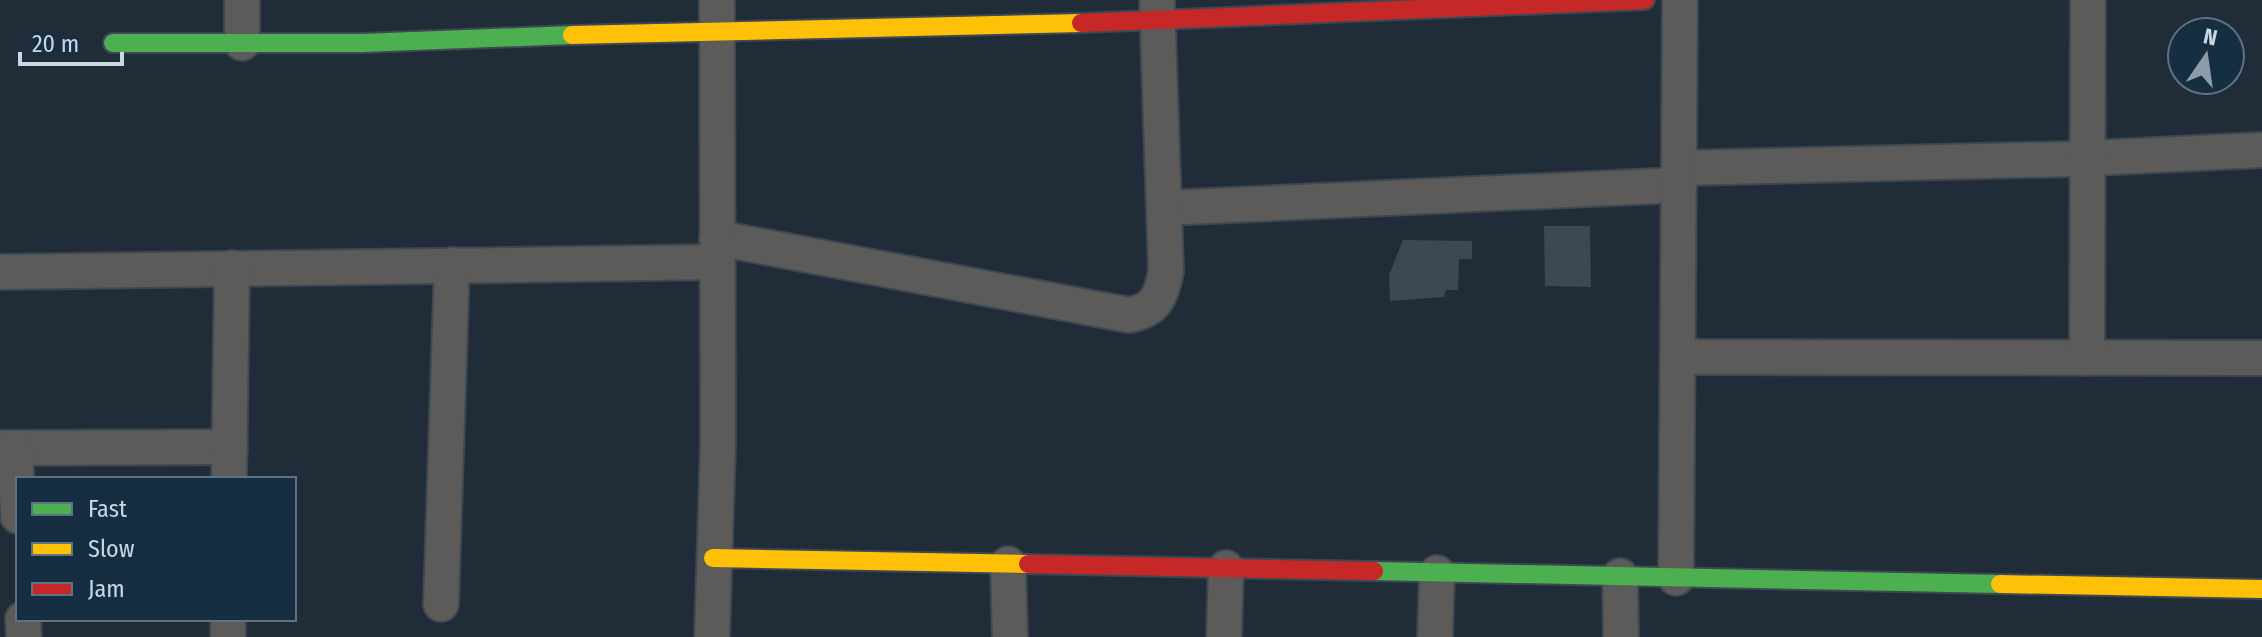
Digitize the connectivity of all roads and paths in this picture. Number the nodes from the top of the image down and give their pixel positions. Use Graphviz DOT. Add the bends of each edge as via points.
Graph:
graph roads {
  1 [pos="242,0"];
  2 [pos="1645,0"];
  3 [pos="1680,0"];
  4 [pos="2088,0"];
  5 [pos="1157,11"];
  6 [pos="716,15"];
  7 [pos="113,43"];
  8 [pos="242,43"];
  9 [pos="2262,150"];
  10 [pos="2089,158"];
  11 [pos="1679,177"];
  12 [pos="1164,208"];
  13 [pos="717,250"];
  14 [pos="452,265"];
  15 [pos="232,268"];
  16 [pos="0,272"];
  17 [pos="1678,357"];
  18 [pos="2087,358"];
  19 [pos="2262,358"];
  20 [pos="7,448"];
  21 [pos="230,463"];
  22 [pos="16,504"];
  23 [pos="713,558"];
  24 [pos="1008,564"];
  25 [pos="1226,568"];
  26 [pos="1437,573"];
  27 [pos="1620,576"];
  28 [pos="1676,578"];
  29 [pos="2262,589"];
  30 [pos="441,604"];
  31 [pos="712,637"];
  32 [pos="1010,637"];
  33 [pos="1224,637"];
  34 [pos="1435,637"];
  35 [pos="1621,637"];
  1 -- 8 [label="street"];
  2 -- 5 [label="street"];
  3 -- 11 [label="street"];
  4 -- 10 [label="street"];
  5 -- 6 [label="street"];
  5 -- 12 [label="street"];
  6 -- 8 [label="street" via="378,42"];
  6 -- 13 [label="street"];
  7 -- 8 [label="street"];
  9 -- 10 [label="street"];
  10 -- 11 [label="street"];
  10 -- 18 [label="street"];
  11 -- 12 [label="street"];
  11 -- 17 [label="street"];
  12 -- 13 [label="street" via="1162,290 1143,312 1129,315"];
  13 -- 14 [label="street"];
  13 -- 23 [label="street"];
  14 -- 15 [label="street"];
  14 -- 30 [label="street"];
  15 -- 16 [label="street"];
  15 -- 21 [label="street"];
  17 -- 18 [label="street"];
  17 -- 28 [label="street"];
  18 -- 19 [label="street"];
  20 -- 21 [label="street"];
  20 -- 22 [label="street"];
  23 -- 24 [label="street"];
  23 -- 31 [label="street"];
  24 -- 25 [label="street"];
  24 -- 32 [label="street"];
  25 -- 26 [label="street"];
  25 -- 33 [label="street"];
  26 -- 27 [label="street"];
  26 -- 34 [label="street"];
  27 -- 28 [label="street"];
  27 -- 35 [label="street"];
  28 -- 29 [label="street"];
}
